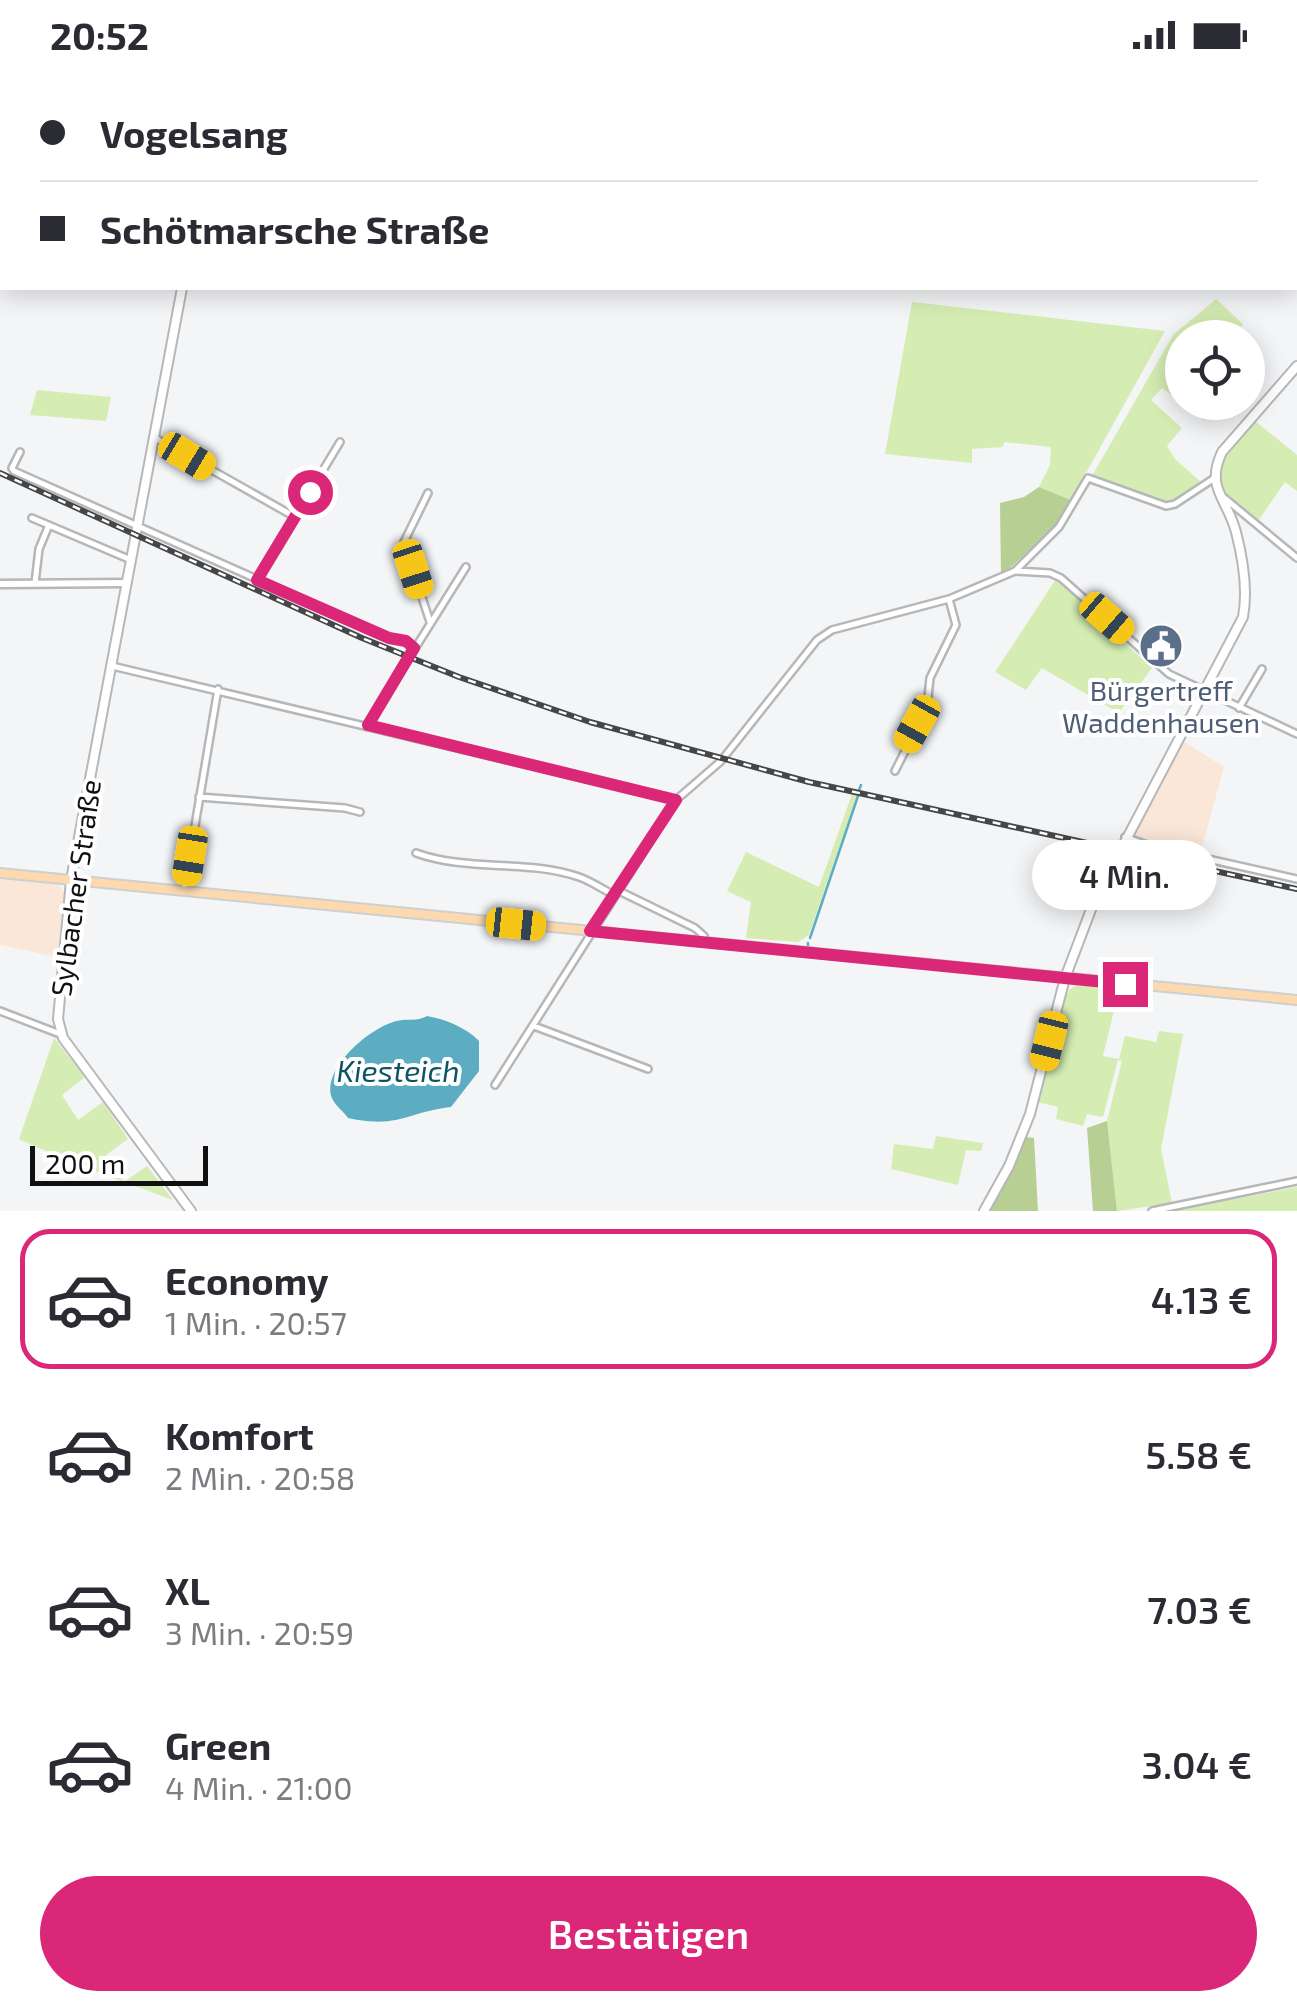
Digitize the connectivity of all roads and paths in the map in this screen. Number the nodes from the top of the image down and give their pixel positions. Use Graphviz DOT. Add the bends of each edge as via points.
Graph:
graph roads {
  1 [pos="182,290"];
  2 [pos="1297,366"];
  3 [pos="155,438"];
  4 [pos="340,442"];
  5 [pos="20,452"];
  6 [pos="1214,479"];
  7 [pos="428,492"];
  8 [pos="1219,493"];
  9 [pos="294,517"];
  10 [pos="32,518"];
  11 [pos="49,526"];
  12 [pos="138,526"];
  13 [pos="1297,558"];
  14 [pos="132,560"];
  15 [pos="466,567"];
  16 [pos="1015,571"];
  17 [pos="257,580"];
  18 [pos="35,583"];
  19 [pos="127,583"];
  20 [pos="0,584"];
  21 [pos="949,599"];
  22 [pos="430,622"];
  23 [pos="414,648"];
  24 [pos="112,666"];
  25 [pos="1262,670"];
  26 [pos="218,689"];
  27 [pos="1203,692"];
  28 [pos="1239,708"];
  29 [pos="368,725"];
  30 [pos="1297,734"];
  31 [pos="895,771"];
  32 [pos="200,797"];
  33 [pos="676,800"];
  34 [pos="360,812"];
  35 [pos="1124,837"];
  36 [pos="416,852"];
  37 [pos="0,873"];
  38 [pos="1297,879"];
  39 [pos="72,880"];
  40 [pos="184,892"];
  41 [pos="615,892"];
  42 [pos="590,931"];
  43 [pos="704,936"];
  44 [pos="1066,978"];
  45 [pos="1297,1000"];
  46 [pos="0,1011"];
  47 [pos="533,1025"];
  48 [pos="60,1034"];
  49 [pos="648,1070"];
  50 [pos="495,1085"];
  51 [pos="1297,1181"];
  52 [pos="190,1211"];
  53 [pos="984,1211"];
  54 [pos="1152,1211"];
  1 -- 3 [label="main road, Sylbacher Straße"];
  2 -- 6 [label="main road" via="1222,452"];
  3 -- 9 [label="street"];
  3 -- 12 [label="main road, Sylbacher Straße"];
  4 -- 9 [label="street"];
  5 -- 12 [label="street" via="14,471"];
  6 -- 8 [label="main road"];
  6 -- 16 [label="street" via="1166,506 1088,478 1059,527"];
  7 -- 22 [label="street" via="404,542"];
  8 -- 13 [label="street"];
  8 -- 27 [label="main road" via="1235,530 1246,604 1238,632"];
  9 -- 17 [label="street"];
  10 -- 11 [label="street"];
  11 -- 14 [label="street"];
  11 -- 18 [label="street"];
  12 -- 14 [label="main road, Sylbacher Straße"];
  12 -- 17 [label="street"];
  14 -- 19 [label="main road, Sylbacher Straße"];
  15 -- 22 [label="street"];
  16 -- 21 [label="street"];
  16 -- 27 [label="street" via="1061,578 1168,674"];
  17 -- 23 [label="street"];
  18 -- 19 [label="street"];
  18 -- 20 [label="street"];
  19 -- 24 [label="main road, Sylbacher Straße"];
  21 -- 31 [label="street" via="956,625"];
  21 -- 33 [label="street" via="824,634 709,774"];
  22 -- 23 [label="street"];
  23 -- 29 [label="street"];
  24 -- 26 [label="street"];
  24 -- 39 [label="main road, Sylbacher Straße"];
  25 -- 28 [label="street"];
  26 -- 29 [label="street"];
  26 -- 32 [label="street"];
  27 -- 28 [label="street"];
  27 -- 35 [label="main road"];
  28 -- 30 [label="street"];
  29 -- 33 [label="street"];
  32 -- 34 [label="street"];
  32 -- 40 [label="street"];
  33 -- 41 [label="street"];
  35 -- 38 [label="street"];
  35 -- 44 [label="main road"];
  36 -- 41 [label="street" via="561,873"];
  37 -- 39 [label="main road"];
  39 -- 40 [label="main road"];
  39 -- 48 [label="main road, Sylbacher Straße"];
  40 -- 42 [label="main road"];
  41 -- 42 [label="street"];
  41 -- 43 [label="street"];
  42 -- 44 [label="main road"];
  42 -- 47 [label="street"];
  44 -- 45 [label="main road"];
  44 -- 53 [label="main road" via="1024,1131"];
  46 -- 48 [label="street"];
  47 -- 49 [label="street"];
  47 -- 50 [label="street"];
  48 -- 52 [label="main road, Sylbacher Straße"];
  51 -- 54 [label="street"];
}
